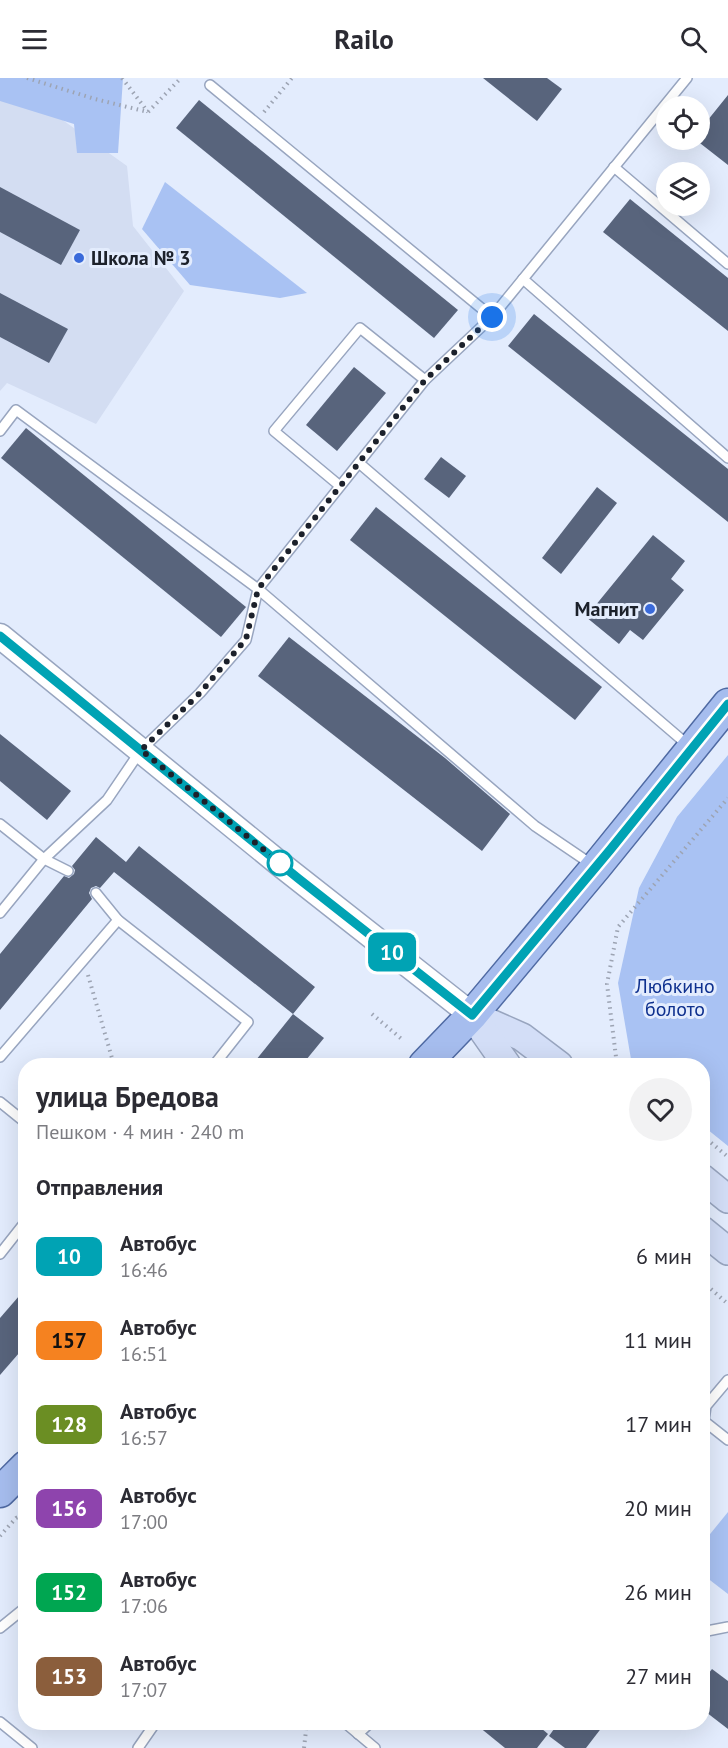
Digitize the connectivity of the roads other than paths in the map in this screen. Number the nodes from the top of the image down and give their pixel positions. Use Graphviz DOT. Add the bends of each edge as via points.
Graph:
graph roads {
  1 [pos="685,79"];
  2 [pos="210,85"];
  3 [pos="614,167"];
  4 [pos="728,264"];
  5 [pos="524,279"];
  6 [pos="492,317"];
  7 [pos="425,380"];
  8 [pos="0,431"];
  9 [pos="728,458"];
  10 [pos="358,463"];
  11 [pos="340,486"];
  12 [pos="258,589"];
  13 [pos="0,636"];
  14 [pos="728,704"];
  15 [pos="693,749"];
  16 [pos="141,750"];
  17 [pos="0,824"];
  18 [pos="44,859"];
  19 [pos="596,867"];
  20 [pos="68,871"];
  21 [pos="96,894"];
  22 [pos="0,913"];
  23 [pos="118,920"];
  24 [pos="472,1015"];
  25 [pos="0,1057"];
  26 [pos="220,1058"];
  27 [pos="431,1058"];
  28 [pos="502,1058"];
  29 [pos="550,1058"];
  30 [pos="0,1102"];
  31 [pos="18,1117"];
  32 [pos="710,1184"];
  33 [pos="728,1198"];
  34 [pos="18,1231"];
  35 [pos="710,1236"];
  36 [pos="728,1251"];
  37 [pos="0,1254"];
  38 [pos="728,1380"];
  39 [pos="710,1401"];
  40 [pos="710,1426"];
  41 [pos="728,1440"];
  42 [pos="18,1473"];
  43 [pos="0,1492"];
  44 [pos="18,1613"];
  45 [pos="728,1627"];
  46 [pos="0,1628"];
  47 [pos="710,1630"];
  48 [pos="0,1722"];
  49 [pos="150,1730"];
  50 [pos="353,1730"];
  51 [pos="362,1730"];
  52 [pos="358,1734"];
  53 [pos="32,1748"];
  54 [pos="138,1748"];
  55 [pos="375,1748"];
  1 -- 3 [label="lane"];
  2 -- 6 [label="lane"];
  3 -- 4 [label="lane"];
  3 -- 5 [label="lane"];
  5 -- 6 [label="lane"];
  5 -- 9 [label="lane"];
  6 -- 7 [label="lane"];
  7 -- 10 [label="lane"];
  7 -- 11 [label="lane" via="360,328 274,432"];
  8 -- 12 [label="lane" via="15,410"];
  10 -- 11 [label="lane"];
  10 -- 15 [label="lane"];
  11 -- 12 [label="lane"];
  12 -- 16 [label="lane" via="246,639 200,693"];
  12 -- 19 [label="lane" via="535,826"];
  13 -- 16 [label="street"];
  14 -- 15 [label="main road"];
  15 -- 19 [label="main road"];
  16 -- 18 [label="lane" via="107,800"];
  16 -- 24 [label="street"];
  17 -- 18 [label="lane"];
  18 -- 20 [label="lane"];
  18 -- 22 [label="lane"];
  19 -- 24 [label="main road"];
  21 -- 23 [label="lane"];
  23 -- 25 [label="lane"];
  23 -- 26 [label="lane" via="248,1022"];
  24 -- 27 [label="main road"];
  24 -- 28 [label="main road"];
  24 -- 29 [label="main road" via="522,1036"];
  30 -- 31 [label="lane"];
  32 -- 33 [label="main road"];
  34 -- 37 [label="lane"];
  35 -- 36 [label="main road"];
  38 -- 39 [label="lane"];
  40 -- 41 [label="lane"];
  42 -- 43 [label="main road"];
  44 -- 46 [label="lane"];
  45 -- 47 [label="lane"];
  48 -- 53 [label="lane"];
  49 -- 54 [label="lane"];
  50 -- 52 [label="lane"];
  51 -- 52 [label="lane"];
  52 -- 55 [label="lane"];
}
